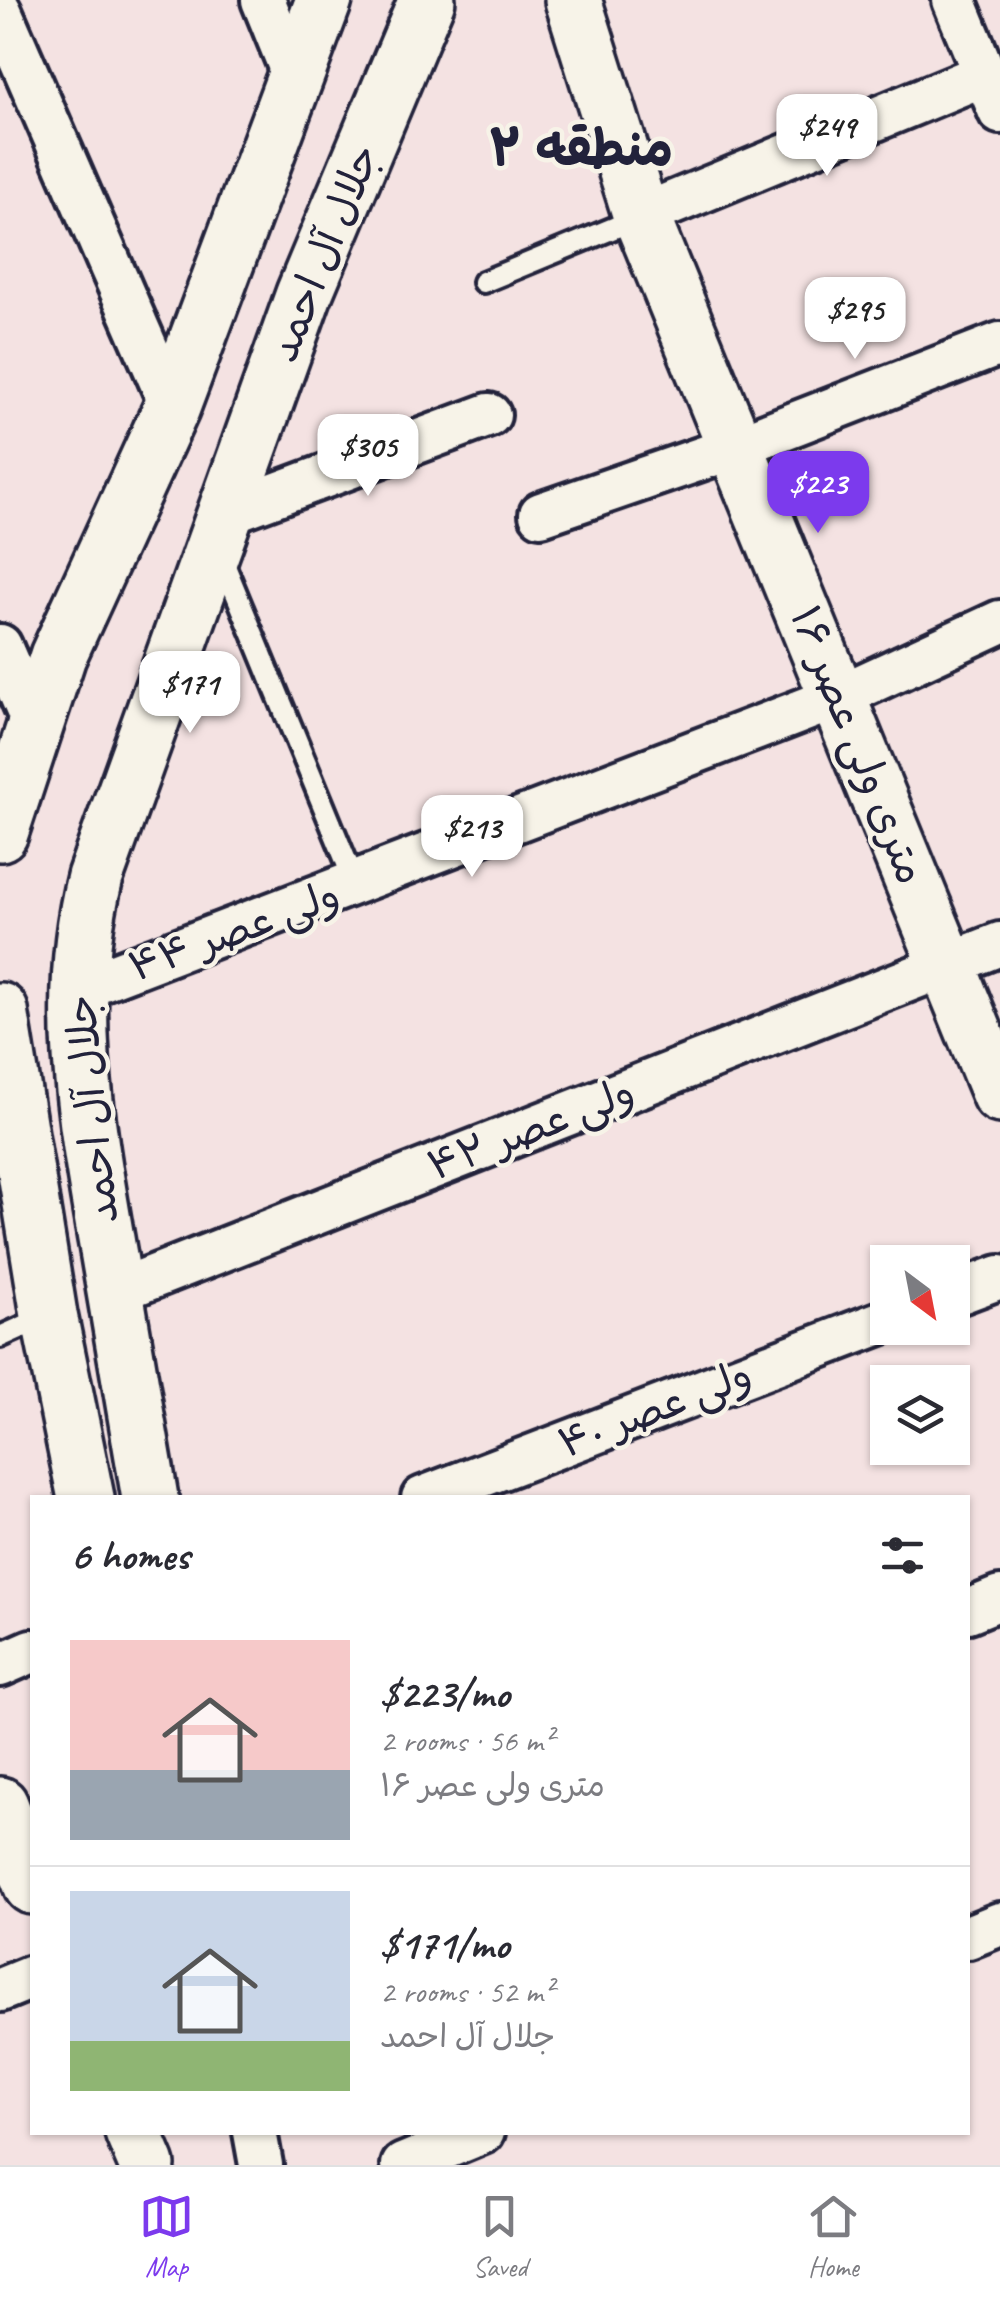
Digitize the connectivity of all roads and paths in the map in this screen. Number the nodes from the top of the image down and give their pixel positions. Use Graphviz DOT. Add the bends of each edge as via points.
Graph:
graph roads {
  1 [pos="263,0"];
  2 [pos="324,0"];
  3 [pos="427,0"];
  4 [pos="572,0"];
  5 [pos="954,0"];
  6 [pos="0,10"];
  7 [pos="295,78"];
  8 [pos="994,92"];
  9 [pos="641,216"];
  10 [pos="223,274"];
  11 [pos="483,282"];
  12 [pos="304,294"];
  13 [pos="1000,344"];
  14 [pos="489,416"];
  15 [pos="163,428"];
  16 [pos="736,448"];
  17 [pos="224,510"];
  18 [pos="541,514"];
  19 [pos="1000,622"];
  20 [pos="0,646"];
  21 [pos="838,697"];
  22 [pos="34,725"];
  23 [pos="0,833"];
  24 [pos="356,885"];
  25 [pos="1000,944"];
  26 [pos="948,965"];
  27 [pos="76,990"];
  28 [pos="1,1020"];
  29 [pos="1000,1095"];
  30 [pos="1000,1277"];
  31 [pos="970,1288"];
  32 [pos="115,1292"];
  33 [pos="50,1315"];
  34 [pos="870,1327"];
  35 [pos="0,1336"];
  36 [pos="85,1495"];
  37 [pos="149,1495"];
  38 [pos="432,1495"];
  39 [pos="1000,1598"];
  40 [pos="970,1610"];
  41 [pos="30,1652"];
  42 [pos="0,1665"];
  43 [pos="0,1804"];
  44 [pos="30,1881"];
  45 [pos="1000,1924"];
  46 [pos="970,1936"];
  47 [pos="30,1978"];
  48 [pos="0,1990"];
  49 [pos="135,2135"];
  50 [pos="257,2135"];
  51 [pos="477,2135"];
  52 [pos="147,2165"];
  53 [pos="262,2165"];
  54 [pos="403,2165"];
  1 -- 7 [label="street"];
  2 -- 7 [label="street, جلال آل احمد"];
  3 -- 12 [label="street, جلال آل احمد"];
  4 -- 9 [label="street, ۱۶ متری ولی عصر"];
  5 -- 8 [label="street"];
  6 -- 15 [label="street"];
  7 -- 10 [label="street, جلال آل احمد"];
  8 -- 9 [label="street"];
  9 -- 11 [label="lane"];
  9 -- 16 [label="street, ۱۶ متری ولی عصر"];
  10 -- 12 [label="street" via="232,301 255,317 284,314"];
  10 -- 15 [label="street, جلال آل احمد"];
  12 -- 17 [label="street, جلال آل احمد"];
  13 -- 16 [label="street"];
  14 -- 17 [label="street"];
  15 -- 17 [label="street" via="207,433 230,450"];
  15 -- 22 [label="street, جلال آل احمد" via="58,656"];
  16 -- 18 [label="street"];
  16 -- 21 [label="street, ۱۶ متری ولی عصر"];
  17 -- 24 [label="lane"];
  17 -- 27 [label="street, جلال آل احمد" via="95,877"];
  19 -- 21 [label="street, ولی عصر ۴۴"];
  20 -- 22 [label="street"];
  21 -- 24 [label="street, ولی عصر ۴۴"];
  21 -- 26 [label="street, ۱۶ متری ولی عصر"];
  22 -- 23 [label="street, جلال آل احمد"];
  24 -- 27 [label="street, ولی عصر ۴۴"];
  25 -- 26 [label="street, ولی عصر ۴۲"];
  26 -- 29 [label="street, ۱۶ متری ولی عصر"];
  26 -- 32 [label="street, ولی عصر ۴۲"];
  27 -- 32 [label="street, جلال آل احمد" via="92,1160"];
  28 -- 33 [label="street, جلال آل احمد"];
  30 -- 31 [label="street"];
  32 -- 37 [label="street, جلال آل احمد"];
  33 -- 35 [label="lane"];
  33 -- 36 [label="street, جلال آل احمد"];
  34 -- 38 [label="street, ولی عصر ۴۰"];
  39 -- 40 [label="street"];
  41 -- 42 [label="street"];
  43 -- 44 [label="street"];
  45 -- 46 [label="street"];
  47 -- 48 [label="street"];
  49 -- 52 [label="street"];
  50 -- 53 [label="street"];
  51 -- 54 [label="street"];
}
